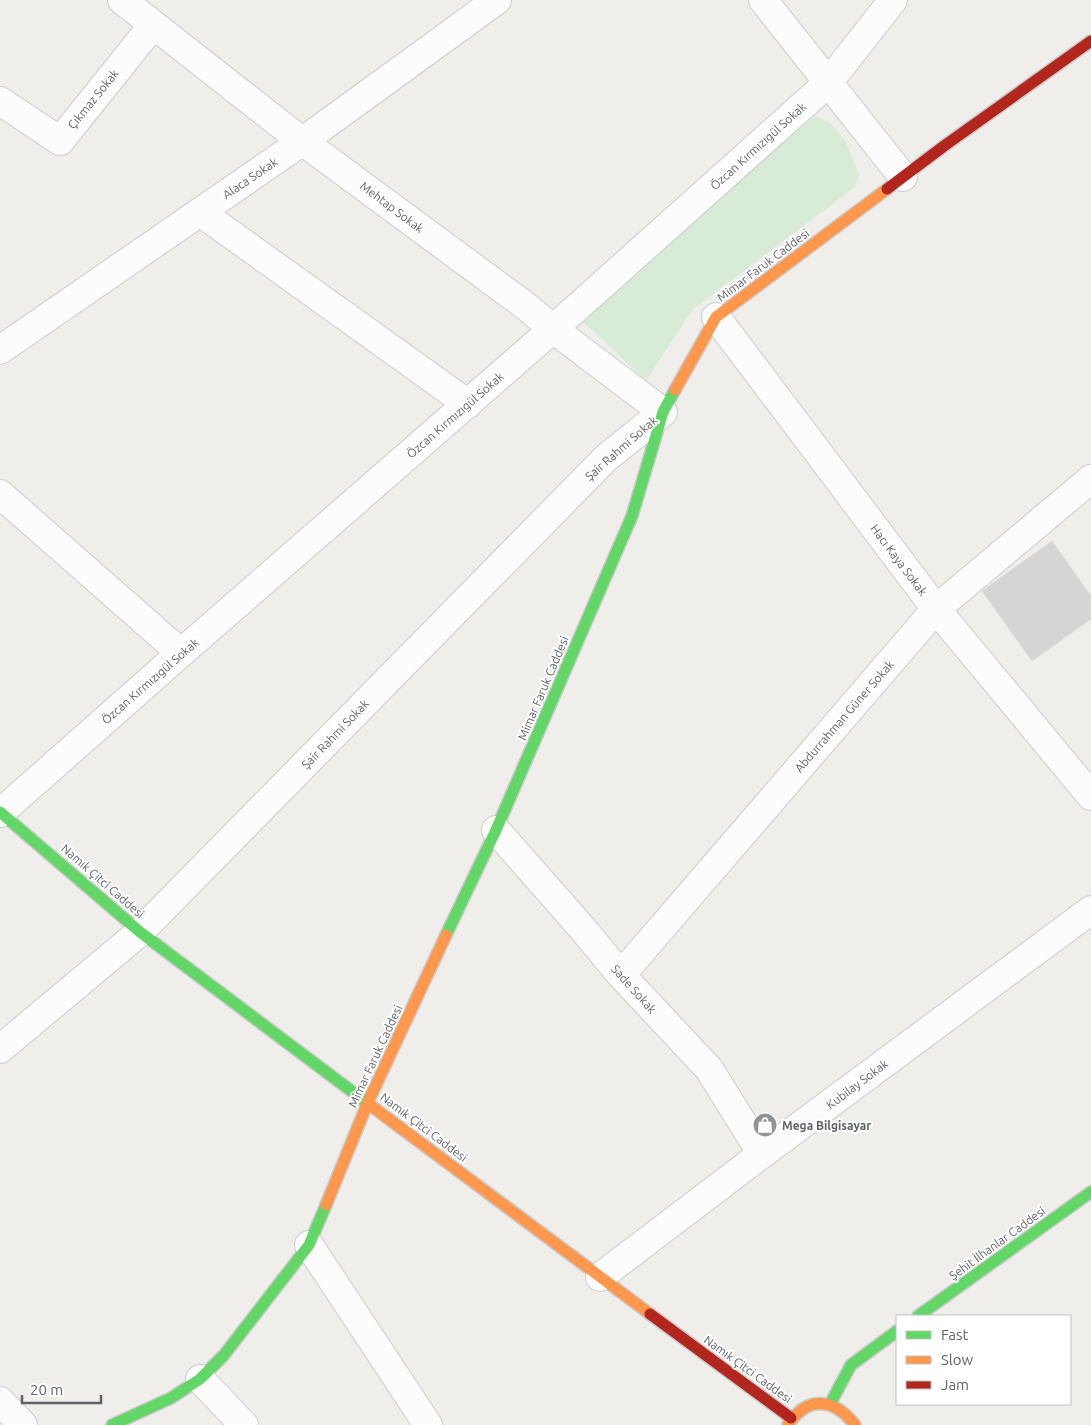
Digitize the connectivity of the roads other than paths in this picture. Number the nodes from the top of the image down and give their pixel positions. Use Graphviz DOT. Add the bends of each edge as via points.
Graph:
graph roads {
  1 [pos="122,0"];
  2 [pos="763,0"];
  3 [pos="893,0"];
  4 [pos="489,3"];
  5 [pos="153,25"];
  6 [pos="1091,41"];
  7 [pos="828,82"];
  8 [pos="0,101"];
  9 [pos="303,141"];
  10 [pos="903,177"];
  11 [pos="200,212"];
  12 [pos="716,317"];
  13 [pos="553,329"];
  14 [pos="0,350"];
  15 [pos="468,404"];
  16 [pos="663,412"];
  17 [pos="1091,479"];
  18 [pos="0,494"];
  19 [pos="936,609"];
  20 [pos="181,653"];
  21 [pos="1090,791"];
  22 [pos="0,812"];
  23 [pos="496,830"];
  24 [pos="1091,910"];
  25 [pos="140,932"];
  26 [pos="621,975"];
  27 [pos="0,1049"];
  28 [pos="368,1102"];
  29 [pos="762,1154"];
  30 [pos="1088,1200"];
  31 [pos="309,1245"];
  32 [pos="600,1277"];
  33 [pos="919,1315"];
  34 [pos="896,1332"];
  35 [pos="200,1379"];
  36 [pos="0,1401"];
  37 [pos="830,1404"];
  38 [pos="789,1422"];
  39 [pos="23,1425"];
  40 [pos="112,1425"];
  41 [pos="244,1425"];
  42 [pos="428,1425"];
  43 [pos="855,1425"];
  1 -- 5 [label="street, Mehtap Sokak"];
  2 -- 7 [label="street"];
  3 -- 7 [label="street, Özcan Kırmızıgül Sokak"];
  4 -- 9 [label="street, Alaca Sokak"];
  5 -- 8 [label="street, Çıkmaz Sokak" via="60,141"];
  5 -- 9 [label="street, Mehtap Sokak"];
  6 -- 10 [label="street, Mimar Faruk Caddesi"];
  7 -- 10 [label="street"];
  7 -- 13 [label="street, Özcan Kırmızıgül Sokak"];
  9 -- 11 [label="street, Alaca Sokak"];
  9 -- 13 [label="street, Mehtap Sokak"];
  10 -- 12 [label="street, Mimar Faruk Caddesi"];
  11 -- 14 [label="street, Alaca Sokak"];
  11 -- 15 [label="street"];
  12 -- 16 [label="street, Mimar Faruk Caddesi"];
  12 -- 19 [label="street, Hacı Kaya Sokak"];
  13 -- 15 [label="street, Özcan Kırmızıgül Sokak"];
  13 -- 16 [label="street, Mehtap Sokak"];
  15 -- 20 [label="street, Özcan Kırmızıgül Sokak"];
  16 -- 23 [label="street, Mimar Faruk Caddesi" via="632,516"];
  16 -- 25 [label="street, Şair Rahmi Sokak" via="606,458"];
  17 -- 19 [label="street, Abdurrahman Güner Sokak"];
  18 -- 20 [label="street"];
  19 -- 21 [label="street, Hacı Kaya Sokak"];
  19 -- 26 [label="street, Abdurrahman Güner Sokak"];
  20 -- 22 [label="street, Özcan Kırmızıgül Sokak"];
  22 -- 25 [label="street, Namık Çitci Caddesi"];
  23 -- 26 [label="street, Sade Sokak"];
  23 -- 28 [label="street, Mimar Faruk Caddesi"];
  24 -- 29 [label="street, Kubilay Sokak"];
  25 -- 27 [label="street, Şair Rahmi Sokak"];
  25 -- 28 [label="street, Namık Çitci Caddesi"];
  26 -- 29 [label="street, Sade Sokak" via="709,1069"];
  28 -- 31 [label="street, Mimar Faruk Caddesi"];
  28 -- 32 [label="street, Namık Çitci Caddesi"];
  29 -- 32 [label="street, Kubilay Sokak"];
  30 -- 33 [label="street, Şehit İlhanlar Caddesi"];
  31 -- 35 [label="street, Mimar Faruk Caddesi" via="224,1355"];
  31 -- 42 [label="street"];
  32 -- 38 [label="street, Namık Çitci Caddesi"];
  34 -- 37 [label="street" via="851,1365"];
  35 -- 40 [label="street, Mimar Faruk Caddesi" via="171,1398"];
  35 -- 41 [label="street"];
  36 -- 39 [label="street"];
  37 -- 38 [label="street" via="809,1405 799,1410"];
  37 -- 43 [label="street" via="840,1408"];
}
